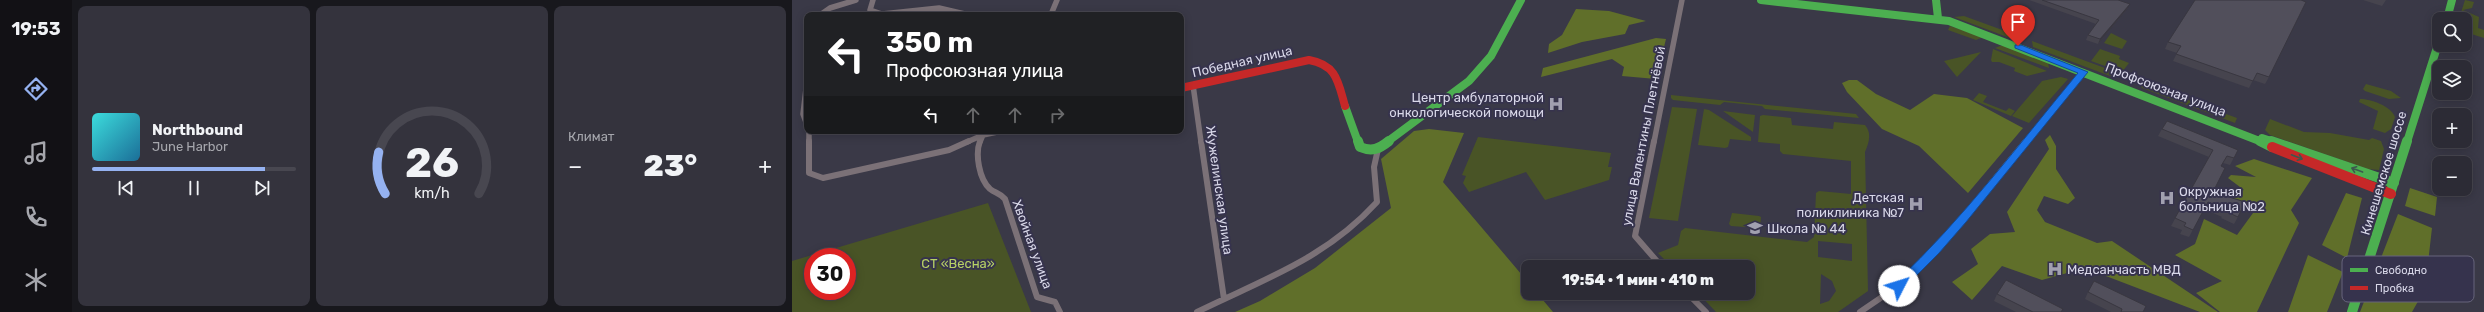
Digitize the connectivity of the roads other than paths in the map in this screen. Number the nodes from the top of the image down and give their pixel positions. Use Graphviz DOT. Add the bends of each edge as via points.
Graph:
graph roads {
  1 [pos="856,0"];
  2 [pos="873,0"];
  3 [pos="1057,0"];
  4 [pos="1521,0"];
  5 [pos="1682,0"];
  6 [pos="1761,0"];
  7 [pos="1936,0"];
  8 [pos="2452,0"];
  9 [pos="824,12"];
  10 [pos="876,12"];
  11 [pos="901,12"];
  12 [pos="956,12"];
  13 [pos="1052,12"];
  14 [pos="2448,12"];
  15 [pos="1938,18"];
  16 [pos="2436,52"];
  17 [pos="2084,72"];
  18 [pos="1193,85"];
  19 [pos="1184,87"];
  20 [pos="804,106"];
  21 [pos="804,117"];
  22 [pos="809,134"];
  23 [pos="982,134"];
  24 [pos="984,134"];
  25 [pos="2249,135"];
  26 [pos="1378,149"];
  27 [pos="2394,183"];
  28 [pos="2391,194"];
  29 [pos="2371,256"];
  30 [pos="1655,260"];
  31 [pos="1224,299"];
  32 [pos="1694,300"];
  33 [pos="2355,302"];
  34 [pos="1060,312"];
  35 [pos="1198,312"];
  36 [pos="1706,312"];
  37 [pos="1860,312"];
  38 [pos="2352,312"];
  1 -- 9 [label="street"];
  2 -- 10 [label="street" via="870,10"];
  3 -- 13 [label="street"];
  4 -- 26 [label="main road" via="1482,69"];
  5 -- 30 [label="street, улица Валентины Плетнёвой" via="1635,236"];
  6 -- 15 [label="main road, Профсоюзная улица"];
  7 -- 15 [label="main road"];
  8 -- 14 [label="main road"];
  11 -- 12 [label="street" via="939,8"];
  15 -- 17 [label="main road, Профсоюзная улица"];
  16 -- 27 [label="main road, Кинешемское шоссе"];
  17 -- 25 [label="main road, Профсоюзная улица"];
  17 -- 37 [label="street" via="1936,251 1907,280"];
  18 -- 19 [label="main road, Победная улица"];
  18 -- 26 [label="main road, Победная улица" via="1309,60 1322,61 1332,68 1360,147 1368,150"];
  18 -- 31 [label="street, Жужелинская улица"];
  20 -- 21 [label="street"];
  22 -- 23 [label="street" via="809,173 823,178 949,150"];
  24 -- 34 [label="street, Хвойная улица" via="977,149 983,181 1004,199 1037,297 1056,302"];
  27 -- 25 [label="main road, one-way" via="2284,144"];
  25 -- 28 [label="main road, Профсоюзная улица, one-way" via="2281,151"];
  26 -- 31 [label="street" via="1373,160 1377,202 1373,207 1322,252 1304,263"];
  27 -- 28 [label="main road, Кинешемское шоссе"];
  28 -- 29 [label="main road, Кинешемское шоссе"];
  31 -- 35 [label="street"];
  32 -- 36 [label="street"];
  33 -- 38 [label="main road, Кинешемское шоссе"];
}
